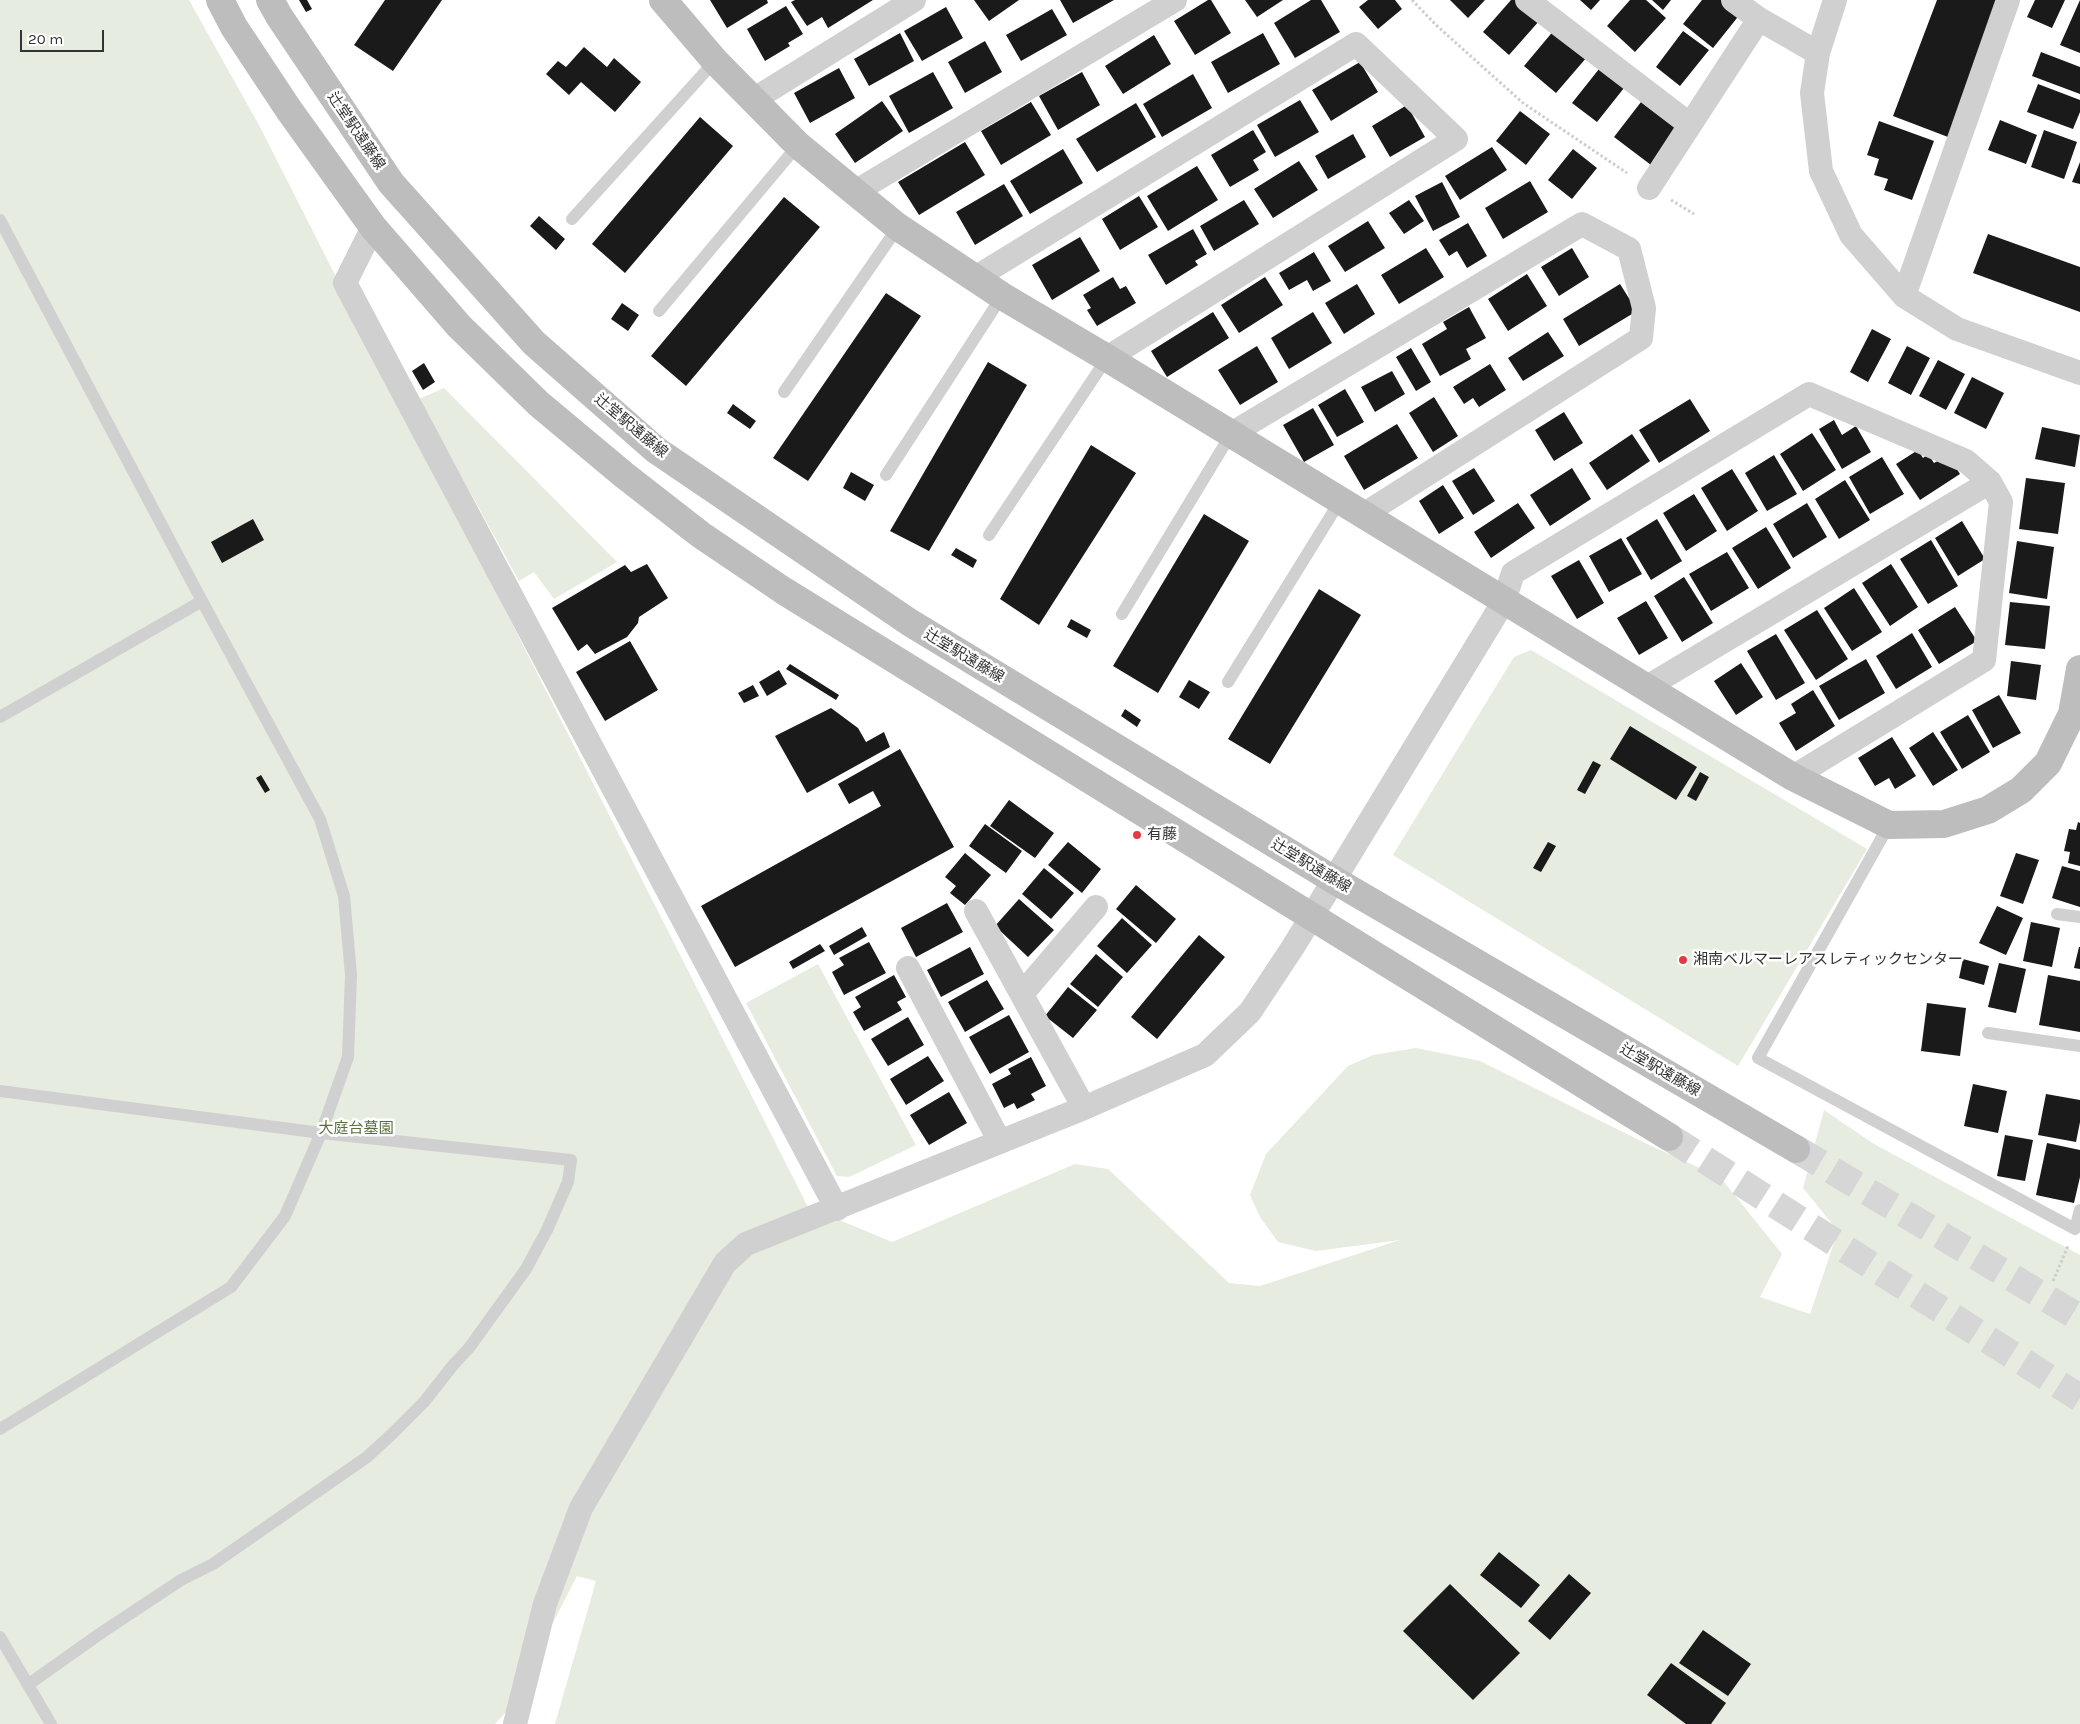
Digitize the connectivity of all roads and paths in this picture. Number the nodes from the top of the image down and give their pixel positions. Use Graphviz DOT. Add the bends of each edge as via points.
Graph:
graph roads {
  1 [pos="220,0"];
  2 [pos="270,0"];
  3 [pos="663,0"];
  4 [pos="914,0"];
  5 [pos="1175,0"];
  6 [pos="1412,0"];
  7 [pos="1527,0"];
  8 [pos="1733,0"];
  9 [pos="1835,0"];
  10 [pos="2008,0"];
  11 [pos="1759,19"];
  12 [pos="1818,53"];
  13 [pos="715,61"];
  14 [pos="753,100"];
  15 [pos="1689,124"];
  16 [pos="798,145"];
  17 [pos="1650,188"];
  18 [pos="855,192"];
  19 [pos="1694,214"];
  20 [pos="572,219"];
  21 [pos="0,220"];
  22 [pos="373,227"];
  23 [pos="898,227"];
  24 [pos="975,278"];
  25 [pos="1002,296"];
  26 [pos="1904,296"];
  27 [pos="659,311"];
  28 [pos="1107,358"];
  29 [pos="2080,373"];
  30 [pos="784,392"];
  31 [pos="1231,434"];
  32 [pos="886,474"];
  33 [pos="1990,482"];
  34 [pos="1340,501"];
  35 [pos="1363,515"];
  36 [pos="989,535"];
  37 [pos="1504,601"];
  38 [pos="202,602"];
  39 [pos="1122,614"];
  40 [pos="2080,669"];
  41 [pos="1228,682"];
  42 [pos="1647,687"];
  43 [pos="0,717"];
  44 [pos="1793,777"];
  45 [pos="1889,825"];
  46 [pos="1334,880"];
  47 [pos="1096,907"];
  48 [pos="976,911"];
  49 [pos="2057,914"];
  50 [pos="1311,917"];
  51 [pos="2080,917"];
  52 [pos="908,968"];
  53 [pos="1022,994"];
  54 [pos="1988,1033"];
  55 [pos="2080,1046"];
  56 [pos="0,1090"];
  57 [pos="1084,1108"];
  58 [pos="321,1132"];
  59 [pos="1669,1136"];
  60 [pos="1000,1142"];
  61 [pos="1796,1149"];
  62 [pos="837,1209"];
  63 [pos="2080,1210"];
  64 [pos="2075,1230"];
  65 [pos="2053,1281"];
  66 [pos="0,1429"];
  67 [pos="0,1637"];
  68 [pos="28,1684"];
  69 [pos="51,1724"];
  70 [pos="516,1724"];
  1 -- 22 [label="street" via="289,110"];
  2 -- 46 [label="street, 辻堂駅遠藤線" via="391,183 534,343 656,450 908,622"];
  3 -- 13 [label="street"];
  4 -- 14 [label="street"];
  5 -- 18 [label="street"];
  6 -- 17 [label="path" via="1523,103"];
  7 -- 15 [label="street"];
  8 -- 11 [label="street"];
  9 -- 12 [label="street"];
  10 -- 26 [label="street"];
  11 -- 12 [label="street"];
  11 -- 15 [label="street"];
  12 -- 26 [label="street" via="1812,92 1821,171 1851,235"];
  13 -- 14 [label="street"];
  13 -- 20 [label="lane"];
  14 -- 16 [label="street"];
  15 -- 17 [label="street"];
  16 -- 18 [label="street"];
  16 -- 27 [label="lane"];
  17 -- 19 [label="path"];
  18 -- 23 [label="street"];
  21 -- 38 [label="lane"];
  22 -- 50 [label="street" via="458,326 539,404 701,535 784,591"];
  22 -- 62 [label="street" via="345,283"];
  23 -- 24 [label="street"];
  23 -- 30 [label="lane"];
  24 -- 25 [label="street"];
  24 -- 28 [label="street" via="1356,44 1456,139"];
  25 -- 28 [label="street"];
  25 -- 32 [label="lane"];
  26 -- 29 [label="street" via="1957,329"];
  28 -- 31 [label="street"];
  28 -- 36 [label="lane"];
  31 -- 34 [label="street"];
  31 -- 35 [label="street" via="1582,224 1629,250 1644,308 1641,338"];
  31 -- 39 [label="lane"];
  33 -- 37 [label="street" via="1966,461 1809,394 1513,573"];
  33 -- 42 [label="street"];
  33 -- 44 [label="street" via="2001,502 1984,660"];
  34 -- 35 [label="street"];
  34 -- 41 [label="lane"];
  35 -- 37 [label="street"];
  37 -- 42 [label="street"];
  37 -- 46 [label="street"];
  38 -- 43 [label="lane"];
  38 -- 58 [label="lane" via="320,820 344,896 351,975 348,1057"];
  40 -- 45 [label="street" via="2072,714 2048,763 2021,790 1988,810 1944,824"];
  42 -- 44 [label="street"];
  44 -- 45 [label="street"];
  45 -- 64 [label="lane" via="1758,1058"];
  46 -- 50 [label="street"];
  46 -- 61 [label="street, 辻堂駅遠藤線"];
  47 -- 53 [label="street"];
  48 -- 53 [label="street"];
  49 -- 51 [label="lane"];
  50 -- 57 [label="street" via="1250,1012 1205,1055"];
  50 -- 59 [label="street"];
  52 -- 60 [label="street"];
  53 -- 57 [label="street"];
  54 -- 55 [label="lane"];
  56 -- 58 [label="lane"];
  57 -- 60 [label="street"];
  58 -- 66 [label="lane" via="285,1216 231,1287"];
  58 -- 68 [label="lane" via="572,1160 568,1182 526,1269 469,1348 393,1433 367,1457 213,1564 181,1580"];
  60 -- 62 [label="street"];
  62 -- 70 [label="street" via="746,1244 725,1263 581,1508 546,1604"];
  63 -- 64 [label="lane"];
  64 -- 65 [label="path"];
  67 -- 68 [label="lane"];
  68 -- 69 [label="lane"];
}
